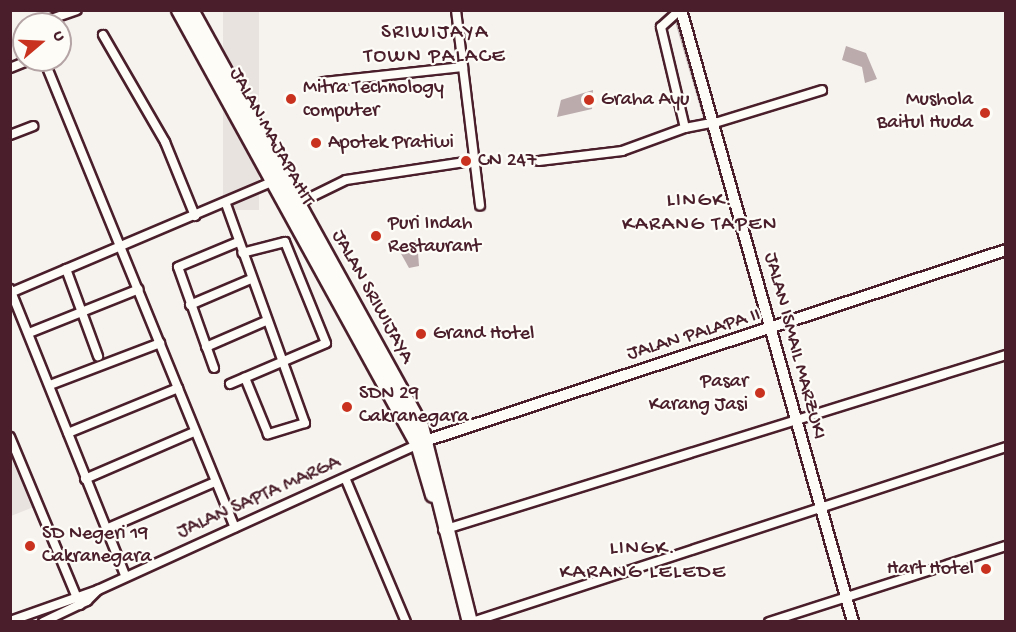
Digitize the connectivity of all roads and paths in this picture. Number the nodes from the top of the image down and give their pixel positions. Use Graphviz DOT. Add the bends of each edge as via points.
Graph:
graph roads {
  1 [pos="179,10"];
  2 [pos="191,10"];
  3 [pos="456,10"];
  4 [pos="679,11"];
  5 [pos="103,35"];
  6 [pos="463,67"];
  7 [pos="49,72"];
  8 [pos="323,82"];
  9 [pos="227,86"];
  10 [pos="822,90"];
  11 [pos="713,122"];
  12 [pos="33,126"];
  13 [pos="685,128"];
  14 [pos="10,135"];
  15 [pos="472,161"];
  16 [pos="539,161"];
  17 [pos="274,181"];
  18 [pos="299,203"];
  19 [pos="226,204"];
  20 [pos="480,206"];
  21 [pos="195,216"];
  22 [pos="238,242"];
  23 [pos="122,248"];
  24 [pos="1005,250"];
  25 [pos="242,253"];
  26 [pos="66,269"];
  27 [pos="251,279"];
  28 [pos="139,289"];
  29 [pos="11,291"];
  30 [pos="190,305"];
  31 [pos="83,312"];
  32 [pos="266,321"];
  33 [pos="769,331"];
  34 [pos="29,333"];
  35 [pos="160,343"];
  36 [pos="206,347"];
  37 [pos="1005,355"];
  38 [pos="98,356"];
  39 [pos="285,362"];
  40 [pos="214,368"];
  41 [pos="245,378"];
  42 [pos="230,384"];
  43 [pos="50,385"];
  44 [pos="178,388"];
  45 [pos="795,422"];
  46 [pos="194,432"];
  47 [pos="68,433"];
  48 [pos="10,436"];
  49 [pos="423,442"];
  50 [pos="1005,447"];
  51 [pos="85,479"];
  52 [pos="346,480"];
  53 [pos="215,482"];
  54 [pos="820,508"];
  55 [pos="235,528"];
  56 [pos="106,529"];
  57 [pos="447,534"];
  58 [pos="1005,546"];
  59 [pos="126,577"];
  60 [pos="98,590"];
  61 [pos="75,595"];
  62 [pos="845,596"];
  63 [pos="80,605"];
  64 [pos="10,621"];
  65 [pos="43,621"];
  66 [pos="406,621"];
  67 [pos="471,621"];
  68 [pos="770,621"];
  69 [pos="853,621"];
  1 -- 9 [label="main road, JALAN MAJAPAHIT"];
  2 -- 9 [label="main road, JALAN SRIWIJAYA"];
  3 -- 6 [label="street"];
  4 -- 11 [label="street, JALAN ISMAIL MARZUKI"];
  4 -- 13 [label="street" via="661,27"];
  5 -- 21 [label="street" via="165,142"];
  6 -- 8 [label="street"];
  6 -- 15 [label="street"];
  7 -- 23 [label="street"];
  9 -- 17 [label="main road, JALAN MAJAPAHIT"];
  9 -- 18 [label="main road, JALAN SRIWIJAYA"];
  10 -- 11 [label="street"];
  11 -- 13 [label="street"];
  11 -- 33 [label="street, JALAN ISMAIL MARZUKI"];
  12 -- 14 [label="street"];
  13 -- 16 [label="street" via="622,151"];
  15 -- 18 [label="street" via="346,180"];
  15 -- 20 [label="street"];
  17 -- 19 [label="street"];
  17 -- 49 [label="main road, JALAN MAJAPAHIT"];
  18 -- 49 [label="main road, JALAN SRIWIJAYA"];
  19 -- 21 [label="street"];
  19 -- 22 [label="street"];
  21 -- 23 [label="street"];
  22 -- 25 [label="street"];
  22 -- 30 [label="street" via="178,267"];
  23 -- 26 [label="street"];
  23 -- 28 [label="street"];
  24 -- 33 [label="street, JALAN PALAPA II"];
  25 -- 27 [label="street"];
  25 -- 39 [label="street" via="285,242 324,336 324,346"];
  26 -- 29 [label="street"];
  26 -- 31 [label="street"];
  27 -- 30 [label="street"];
  27 -- 32 [label="street"];
  28 -- 31 [label="street"];
  28 -- 35 [label="street"];
  29 -- 34 [label="street"];
  30 -- 36 [label="street"];
  31 -- 34 [label="street"];
  31 -- 38 [label="street"];
  32 -- 36 [label="street"];
  32 -- 39 [label="street"];
  33 -- 45 [label="street, JALAN ISMAIL MARZUKI"];
  33 -- 49 [label="street, JALAN PALAPA II"];
  34 -- 43 [label="street"];
  35 -- 43 [label="street"];
  35 -- 44 [label="street"];
  36 -- 40 [label="street"];
  37 -- 45 [label="street"];
  39 -- 41 [label="street"];
  39 -- 41 [label="street" via="306,417 300,426 268,434"];
  41 -- 42 [label="street"];
  43 -- 47 [label="street"];
  44 -- 46 [label="street"];
  44 -- 47 [label="street"];
  45 -- 54 [label="street, JALAN ISMAIL MARZUKI"];
  45 -- 57 [label="street"];
  46 -- 51 [label="street"];
  46 -- 53 [label="street"];
  47 -- 51 [label="street"];
  48 -- 61 [label="street"];
  49 -- 52 [label="street, JALAN SAPTA MARGA"];
  49 -- 57 [label="main road, JALAN MAJAPAHIT"];
  50 -- 54 [label="street"];
  51 -- 56 [label="street"];
  52 -- 55 [label="street, JALAN SAPTA MARGA"];
  52 -- 66 [label="street"];
  53 -- 55 [label="street"];
  53 -- 56 [label="street"];
  54 -- 62 [label="street, JALAN ISMAIL MARZUKI"];
  54 -- 67 [label="street"];
  55 -- 59 [label="street, JALAN SAPTA MARGA"];
  56 -- 59 [label="street"];
  57 -- 67 [label="main road"];
  58 -- 62 [label="street"];
  59 -- 60 [label="street, JALAN SAPTA MARGA"];
  60 -- 61 [label="street"];
  60 -- 63 [label="street, JALAN SAPTA MARGA"];
  61 -- 63 [label="street"];
  61 -- 64 [label="street"];
  62 -- 68 [label="street"];
  62 -- 69 [label="street, JALAN ISMAIL MARZUKI"];
  63 -- 65 [label="street, JALAN SAPTA MARGA"];
}
